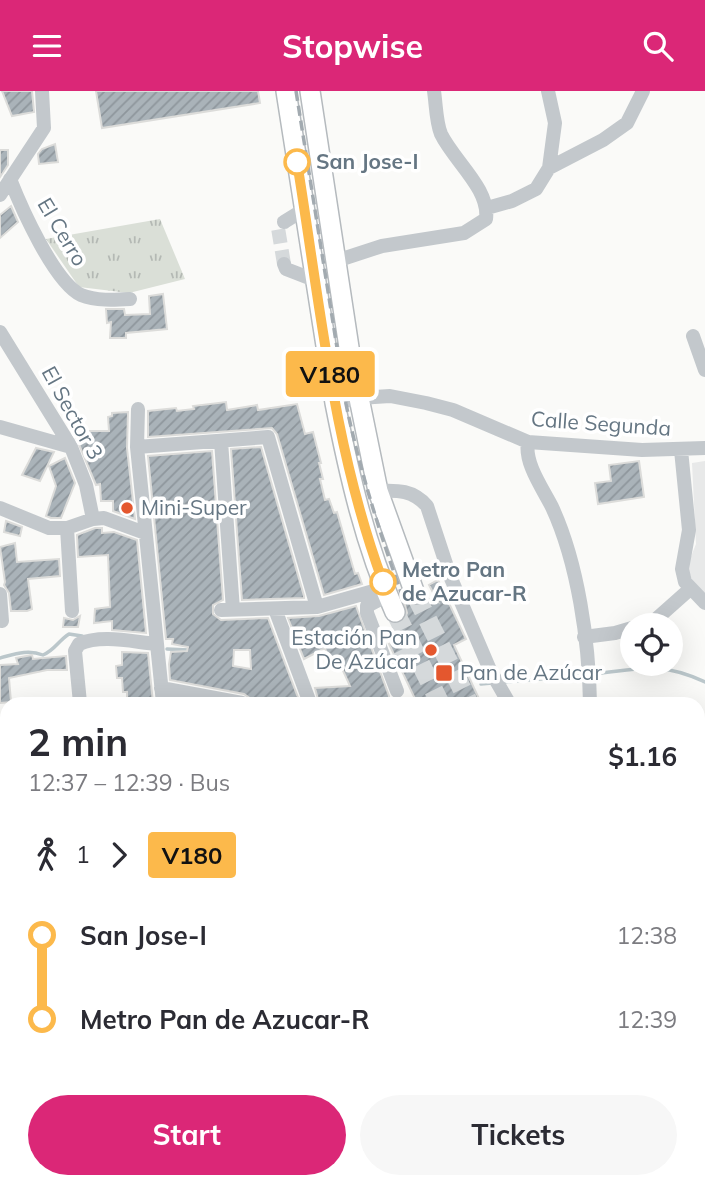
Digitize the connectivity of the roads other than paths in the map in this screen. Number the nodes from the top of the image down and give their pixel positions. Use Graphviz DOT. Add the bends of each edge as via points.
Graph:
graph roads {
  1 [pos="42,91"];
  2 [pos="286,91"];
  3 [pos="310,91"];
  4 [pos="434,91"];
  5 [pos="548,91"];
  6 [pos="643,91"];
  7 [pos="549,168"];
  8 [pos="10,179"];
  9 [pos="0,195"];
  10 [pos="488,208"];
  11 [pos="305,209"];
  12 [pos="284,222"];
  13 [pos="335,261"];
  14 [pos="284,264"];
  15 [pos="317,281"];
  16 [pos="130,299"];
  17 [pos="0,332"];
  18 [pos="693,337"];
  19 [pos="705,370"];
  20 [pos="359,398"];
  21 [pos="335,403"];
  22 [pos="138,409"];
  23 [pos="0,427"];
  24 [pos="221,441"];
  25 [pos="528,442"];
  26 [pos="71,447"];
  27 [pos="137,447"];
  28 [pos="705,448"];
  29 [pos="681,450"];
  30 [pos="378,491"];
  31 [pos="0,508"];
  32 [pos="93,519"];
  33 [pos="67,528"];
  34 [pos="145,533"];
  35 [pos="690,589"];
  36 [pos="0,594"];
  37 [pos="415,594"];
  38 [pos="389,598"];
  39 [pos="705,603"];
  40 [pos="317,607"];
  41 [pos="275,609"];
  42 [pos="72,611"];
  43 [pos="663,613"];
  44 [pos="2,621"];
  45 [pos="85,628"];
  46 [pos="620,632"];
  47 [pos="584,637"];
  48 [pos="108,639"];
  49 [pos="157,644"];
  50 [pos="161,688"];
  51 [pos="397,691"];
  52 [pos="80,697"];
  53 [pos="162,697"];
  54 [pos="210,697"];
  55 [pos="308,697"];
  56 [pos="506,697"];
  57 [pos="590,697"];
  1 -- 8 [label="street" via="44,128"];
  2 -- 11 [label="main road"];
  3 -- 13 [label="main road"];
  4 -- 10 [label="street" via="440,131"];
  5 -- 7 [label="street" via="555,123"];
  6 -- 7 [label="street" via="627,123"];
  7 -- 10 [label="street" via="536,189"];
  8 -- 9 [label="street"];
  8 -- 16 [label="street, El Cerro" via="43,247 70,287 90,298"];
  10 -- 13 [label="street" via="486,219 464,233 382,246"];
  11 -- 12 [label="street"];
  11 -- 15 [label="main road"];
  13 -- 20 [label="main road"];
  14 -- 15 [label="street" via="286,269"];
  15 -- 21 [label="main road"];
  17 -- 26 [label="street, El Sector 3"];
  18 -- 19 [label="street"];
  20 -- 21 [label="street, Calle Segunda"];
  20 -- 25 [label="street, Calle Segunda" via="390,396 426,403"];
  20 -- 30 [label="main road"];
  21 -- 38 [label="main road" via="363,524"];
  22 -- 27 [label="street"];
  23 -- 26 [label="street"];
  24 -- 27 [label="street"];
  24 -- 40 [label="street" via="268,437"];
  24 -- 41 [label="street" via="227,610"];
  25 -- 29 [label="street, Calle Segunda"];
  25 -- 47 [label="street" via="529,460 565,545 579,595"];
  26 -- 32 [label="street, El Sector 3"];
  27 -- 34 [label="street"];
  28 -- 29 [label="street, Calle Segunda"];
  29 -- 35 [label="street" via="689,530 682,569"];
  30 -- 37 [label="main road"];
  30 -- 56 [label="street" via="406,491 426,506 450,576"];
  31 -- 33 [label="street" via="49,528"];
  32 -- 33 [label="street"];
  32 -- 34 [label="street" via="104,518"];
  33 -- 42 [label="street"];
  34 -- 49 [label="street"];
  35 -- 39 [label="street"];
  35 -- 43 [label="street"];
  36 -- 44 [label="street"];
  38 -- 40 [label="street"];
  38 -- 51 [label="street" via="367,606 367,613 391,663"];
  40 -- 41 [label="street"];
  41 -- 55 [label="street"];
  45 -- 48 [label="street"];
  46 -- 47 [label="street"];
  47 -- 57 [label="street"];
  48 -- 49 [label="street"];
  48 -- 52 [label="street" via="76,646"];
  49 -- 50 [label="street"];
  50 -- 53 [label="street"];
  50 -- 54 [label="street"];
}
